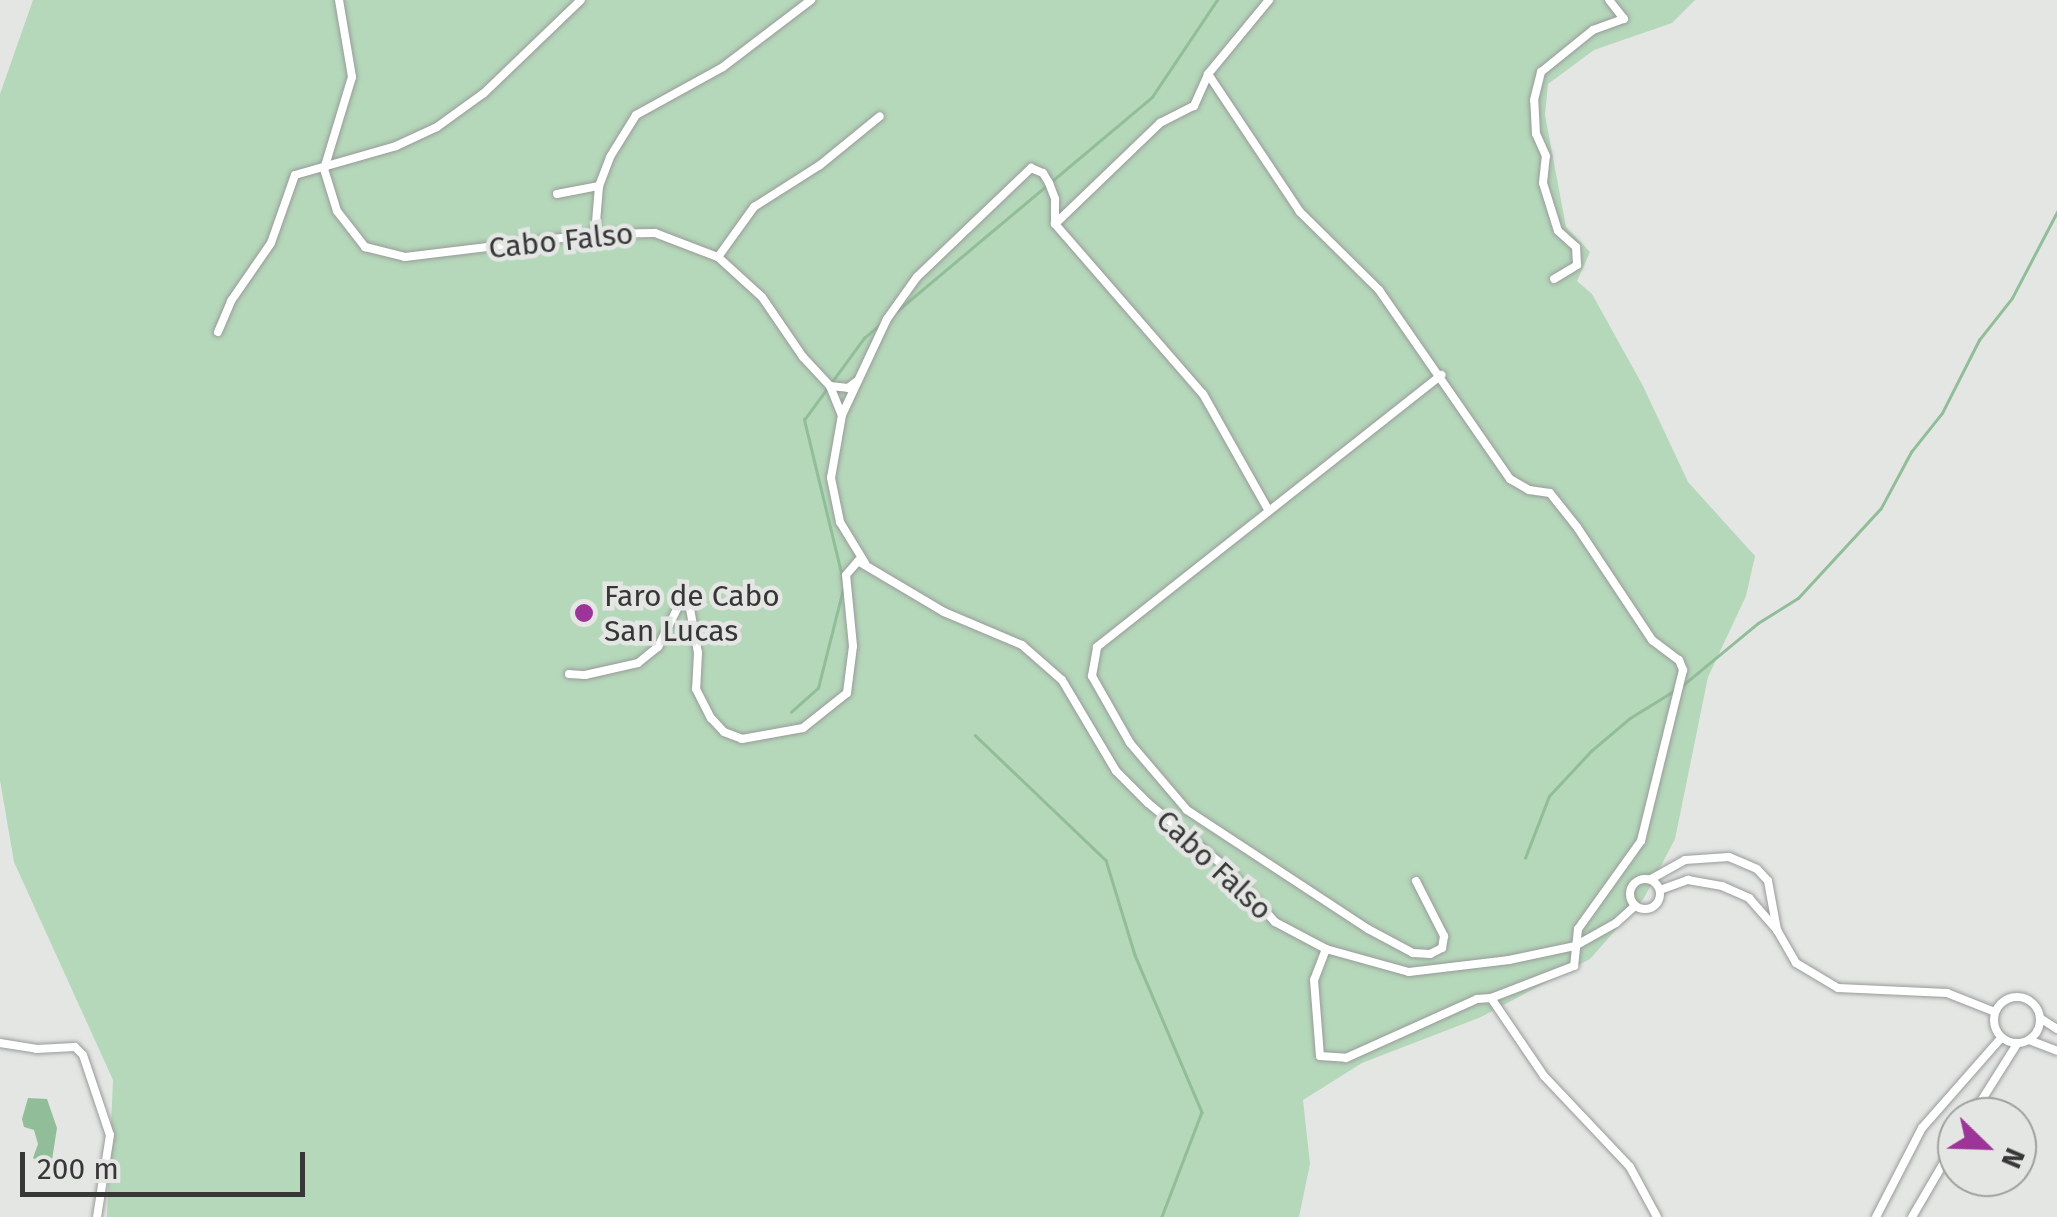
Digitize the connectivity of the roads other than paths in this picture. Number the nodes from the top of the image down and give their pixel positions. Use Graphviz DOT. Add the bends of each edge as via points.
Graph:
graph roads {
  1 [pos="339,0"];
  2 [pos="581,0"];
  3 [pos="810,0"];
  4 [pos="1269,0"];
  5 [pos="1609,0"];
  6 [pos="1208,74"];
  7 [pos="880,116"];
  8 [pos="324,169"];
  9 [pos="599,186"];
  10 [pos="557,194"];
  11 [pos="1056,224"];
  12 [pos="595,234"];
  13 [pos="718,257"];
  14 [pos="1554,280"];
  15 [pos="218,332"];
  16 [pos="1442,375"];
  17 [pos="856,382"];
  18 [pos="830,386"];
  19 [pos="842,415"];
  20 [pos="1269,511"];
  21 [pos="865,563"];
  22 [pos="568,674"];
  23 [pos="1685,860"];
  24 [pos="1651,879"];
  25 [pos="1688,880"];
  26 [pos="1416,881"];
  27 [pos="1660,890"];
  28 [pos="1774,902"];
  29 [pos="1635,906"];
  30 [pos="1761,914"];
  31 [pos="1777,930"];
  32 [pos="1575,946"];
  33 [pos="1326,949"];
  34 [pos="1491,998"];
  35 [pos="1995,1012"];
  36 [pos="2040,1018"];
  37 [pos="2057,1029"];
  38 [pos="2001,1038"];
  39 [pos="2030,1040"];
  40 [pos="0,1043"];
  41 [pos="2016,1044"];
  42 [pos="2057,1050"];
  43 [pos="1983,1097"];
  44 [pos="1937,1174"];
  45 [pos="96,1217"];
  46 [pos="1657,1217"];
  47 [pos="1876,1217"];
  48 [pos="1912,1217"];
  1 -- 8 [label="street" via="352,77"];
  2 -- 8 [label="street" via="438,127"];
  3 -- 9 [label="street" via="724,67 636,114"];
  4 -- 6 [label="street"];
  5 -- 14 [label="street" via="1624,19 1592,30 1541,72 1534,100 1536,134 1546,156 1543,183 1558,231 1576,247 1577,266"];
  6 -- 11 [label="street" via="1194,106 1160,123"];
  6 -- 16 [label="street" via="1300,212 1379,290"];
  7 -- 13 [label="street" via="754,208"];
  8 -- 12 [label="street, Cabo Falso" via="337,211 364,247 405,256"];
  8 -- 15 [label="street" via="295,175 272,243"];
  9 -- 10 [label="street"];
  9 -- 12 [label="street"];
  11 -- 17 [label="street" via="1049,183 1031,168 917,276"];
  11 -- 20 [label="street" via="1202,394"];
  12 -- 13 [label="street, Cabo Falso" via="655,233"];
  13 -- 18 [label="street, Cabo Falso" via="762,297"];
  16 -- 20 [label="street"];
  16 -- 32 [label="street" via="1510,478 1550,493 1652,640 1683,670 1640,840 1587,912"];
  17 -- 18 [label="street"];
  17 -- 19 [label="street"];
  18 -- 19 [label="street, Cabo Falso"];
  19 -- 21 [label="street, Cabo Falso" via="831,478 840,522"];
  20 -- 26 [label="street" via="1096,647 1092,676 1130,743 1187,810 1368,929 1413,953 1430,954 1442,948 1444,936"];
  21 -- 22 [label="street" via="854,562 846,575 853,646 846,692 792,732 742,739 711,718 696,689 689,603 680,604 658,647 638,663"];
  21 -- 33 [label="street, Cabo Falso" via="944,612 1022,645 1062,680 1116,771 1230,871 1275,922"];
  23 -- 24 [label="street"];
  23 -- 25 [label="street"];
  23 -- 28 [label="street" via="1729,857 1757,870"];
  24 -- 27 [label="street"];
  24 -- 29 [label="street" via="1633,884"];
  25 -- 27 [label="street"];
  25 -- 30 [label="street" via="1748,898"];
  27 -- 29 [label="street" via="1653,907"];
  28 -- 30 [label="street"];
  28 -- 31 [label="street"];
  29 -- 32 [label="street"];
  30 -- 31 [label="street"];
  31 -- 35 [label="street" via="1796,964 1824,983 1849,991 1947,993"];
  32 -- 33 [label="street, Cabo Falso" via="1409,972"];
  32 -- 34 [label="street" via="1574,966"];
  33 -- 34 [label="street" via="1314,980 1314,1017 1320,1056 1330,1060"];
  34 -- 46 [label="street" via="1544,1076 1630,1167"];
  35 -- 36 [label="street" via="2018,996 2035,1005"];
  35 -- 38 [label="street"];
  36 -- 37 [label="street"];
  36 -- 39 [label="street"];
  38 -- 41 [label="street"];
  38 -- 47 [label="street" via="1922,1128"];
  39 -- 41 [label="street"];
  39 -- 42 [label="street"];
  40 -- 45 [label="street" via="75,1046 83,1055 110,1135"];
  41 -- 43 [label="street"];
  44 -- 48 [label="street"];
}
